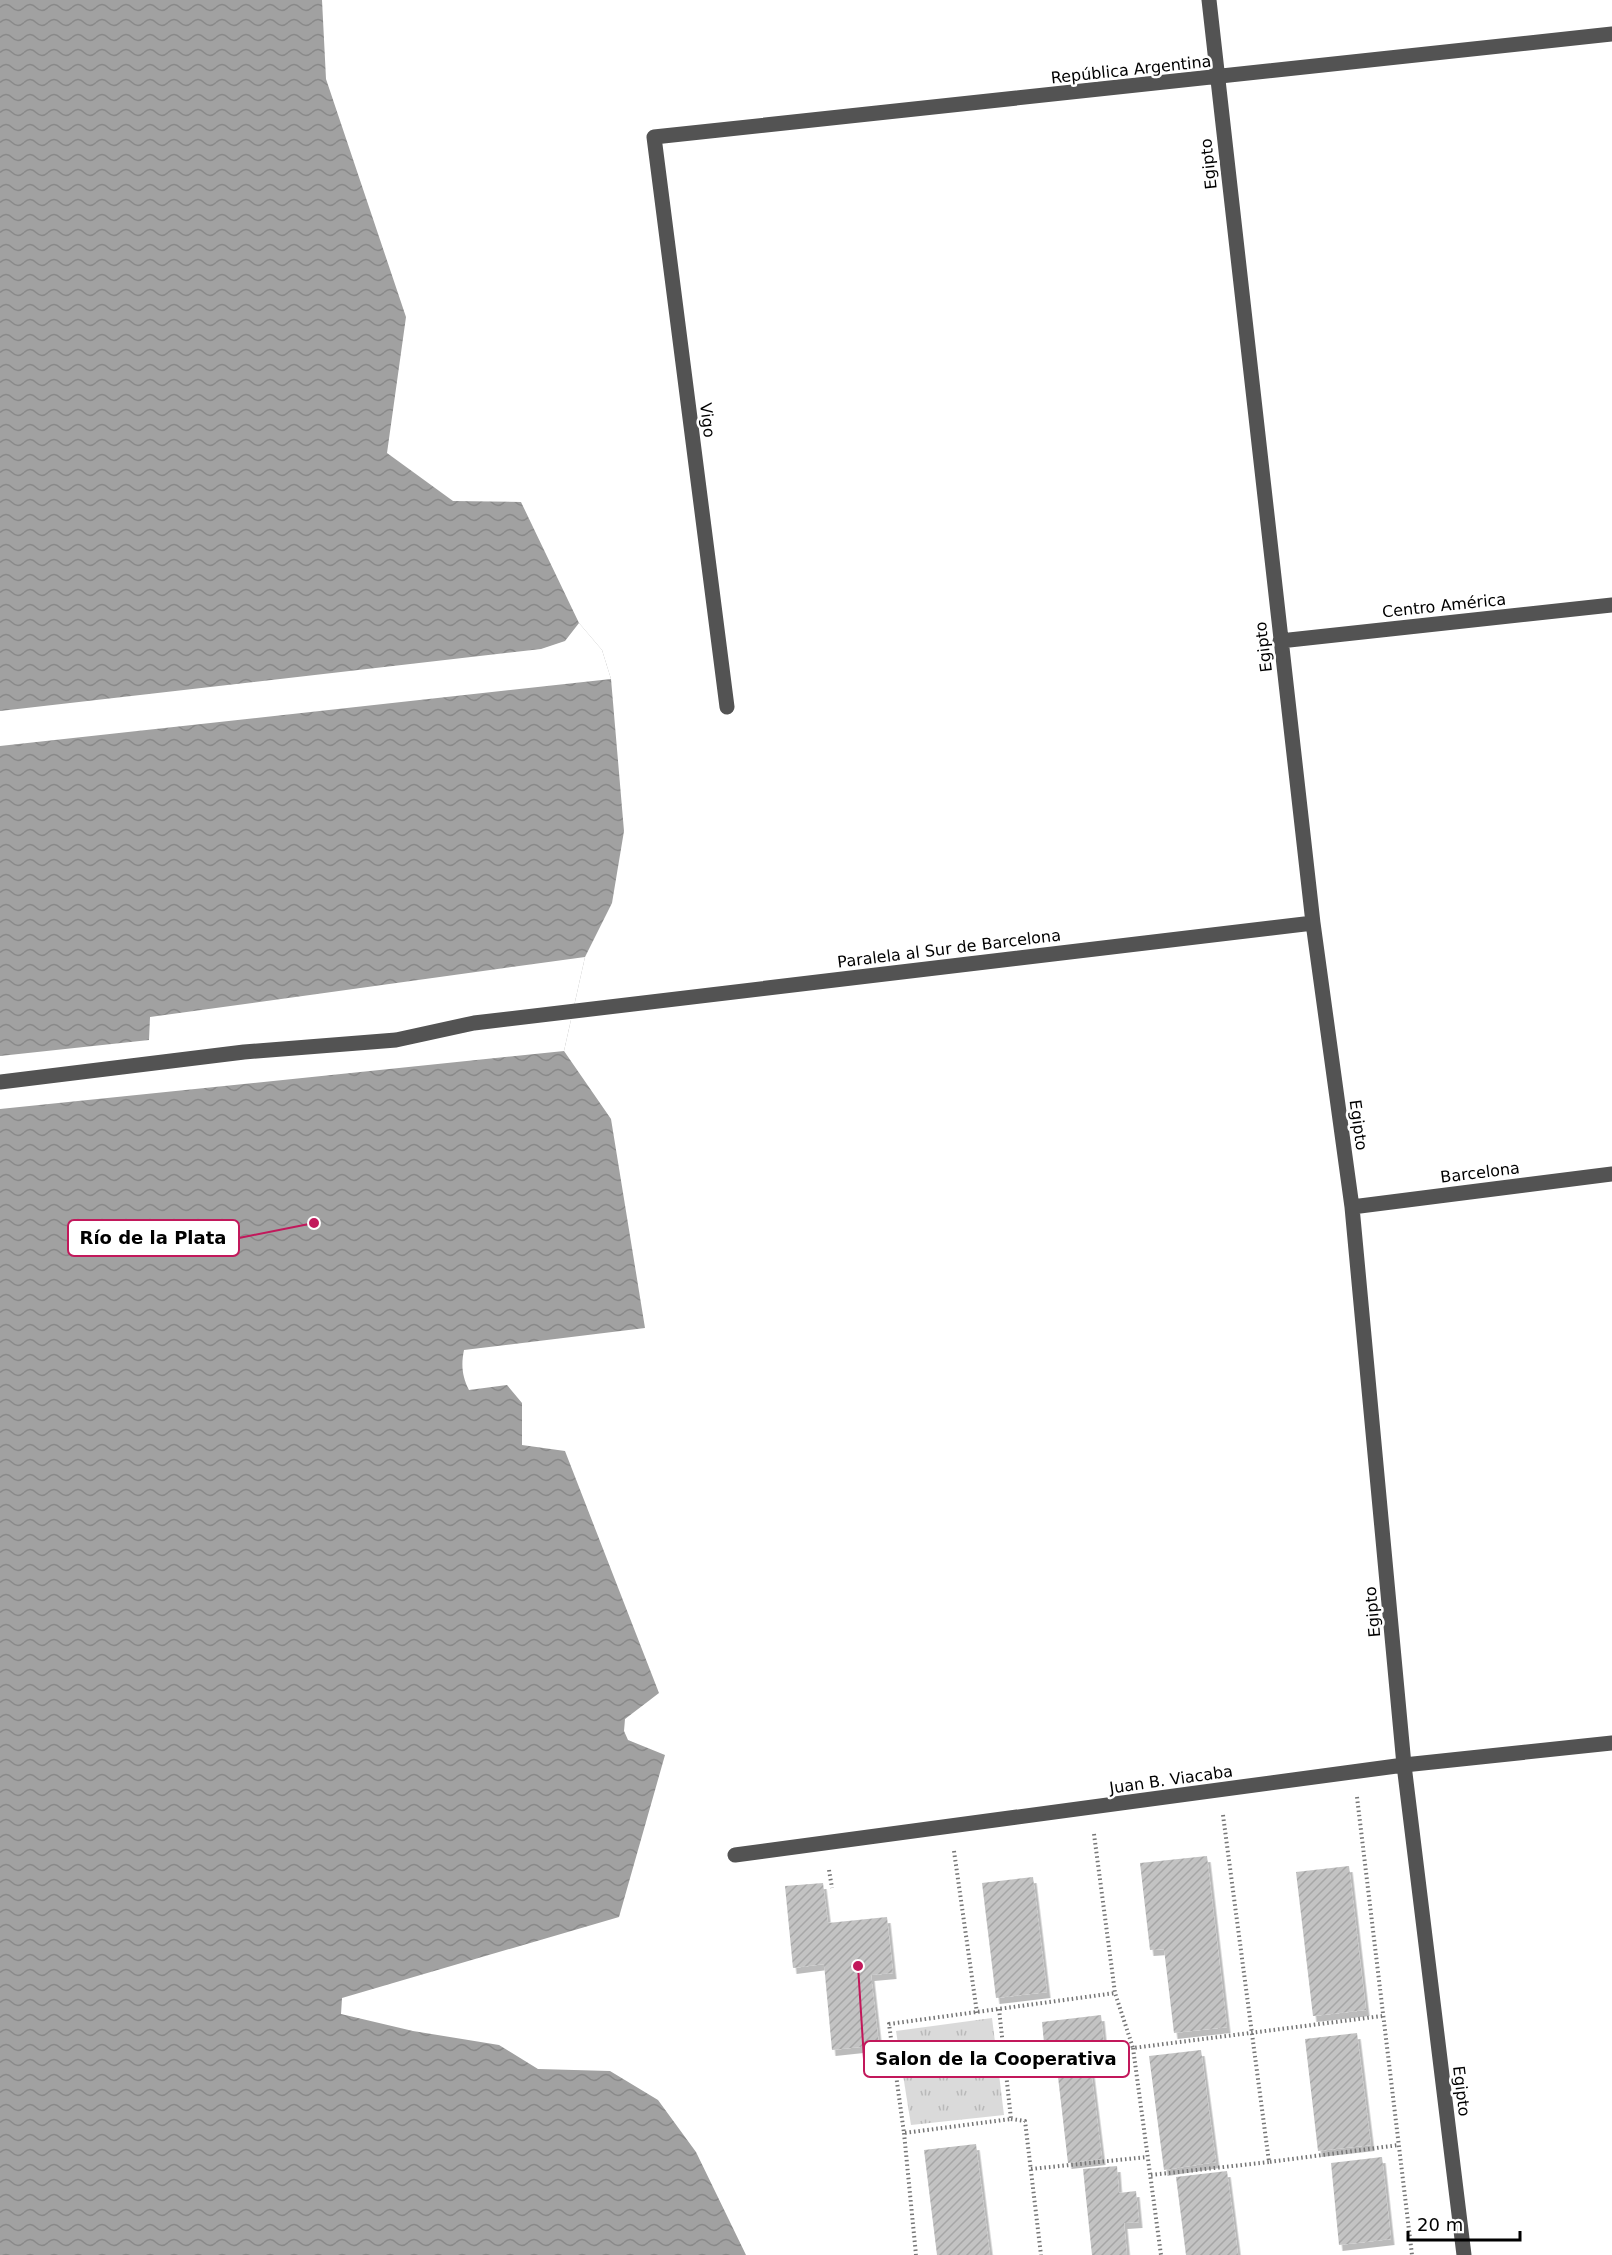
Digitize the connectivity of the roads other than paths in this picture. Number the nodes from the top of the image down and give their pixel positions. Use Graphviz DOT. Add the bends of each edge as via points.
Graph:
graph roads {
  1 [pos="1209,0"];
  2 [pos="1612,34"];
  3 [pos="1217,78"];
  4 [pos="654,137"];
  5 [pos="1612,605"];
  6 [pos="1280,641"];
  7 [pos="727,707"];
  8 [pos="1313,923"];
  9 [pos="0,1082"];
  10 [pos="1612,1174"];
  11 [pos="1352,1207"];
  12 [pos="1612,1743"];
  13 [pos="1404,1766"];
  14 [pos="735,1855"];
  15 [pos="1464,2255"];
  1 -- 3 [label="street, Egipto"];
  2 -- 3 [label="street, República Argentina"];
  3 -- 4 [label="street, República Argentina"];
  3 -- 6 [label="street, Egipto"];
  4 -- 7 [label="street, Vigo"];
  5 -- 6 [label="street, Centro América"];
  6 -- 8 [label="street, Egipto"];
  8 -- 9 [label="street, Paralela al Sur de Barcelona" via="474,1023 396,1040 243,1052"];
  8 -- 11 [label="street, Egipto"];
  10 -- 11 [label="street, Barcelona"];
  11 -- 13 [label="street, Egipto"];
  12 -- 13 [label="street, Juan B. Viacaba"];
  13 -- 14 [label="street, Juan B. Viacaba"];
  13 -- 15 [label="street, Egipto"];
}
